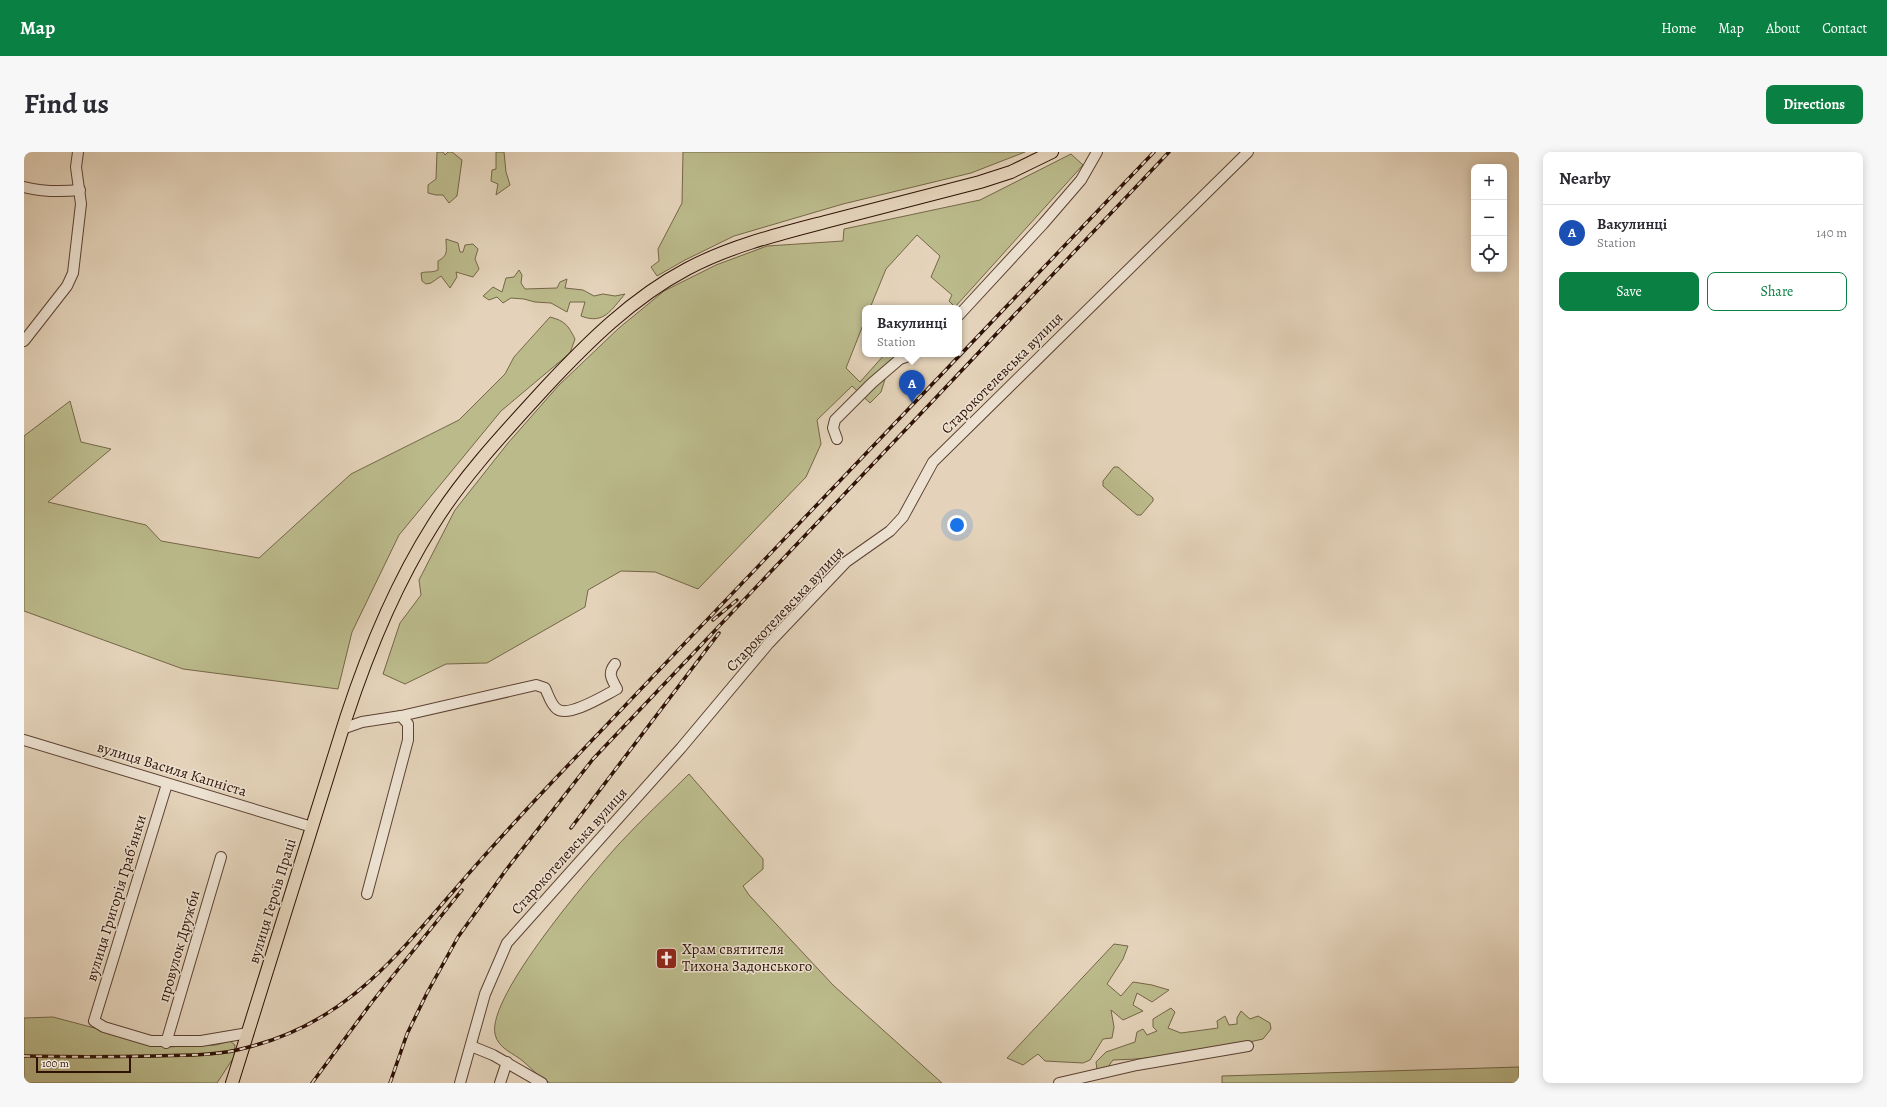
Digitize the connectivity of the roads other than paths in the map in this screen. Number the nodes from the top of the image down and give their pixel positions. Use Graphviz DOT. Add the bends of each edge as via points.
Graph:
graph roads {
  1 [pos="78,152"];
  2 [pos="1052,152"];
  3 [pos="1097,152"];
  4 [pos="1248,152"];
  5 [pos="24,187"];
  6 [pos="80,190"];
  7 [pos="962,312"];
  8 [pos="24,340"];
  9 [pos="906,357"];
  10 [pos="837,439"];
  11 [pos="614,664"];
  12 [pos="400,716"];
  13 [pos="342,729"];
  14 [pos="24,740"];
  15 [pos="167,784"];
  16 [pos="312,826"];
  17 [pos="221,858"];
  18 [pos="367,894"];
  19 [pos="248,1034"];
  20 [pos="166,1042"];
  21 [pos="470,1046"];
  22 [pos="1248,1046"];
  23 [pos="507,1062"];
  24 [pos="232,1083"];
  25 [pos="460,1083"];
  26 [pos="500,1083"];
  27 [pos="542,1083"];
  28 [pos="1059,1083"];
  1 -- 6 [label="street" via="76,167"];
  2 -- 13 [label="main road, вулиця Героїв Праці" via="1011,172 980,182 776,235 718,254 652,290 612,321 564,368 488,453 434,523 384,615"];
  3 -- 7 [label="street" via="1081,180"];
  4 -- 21 [label="street, Старокотелевська вулиця" via="933,462 903,517 890,531 846,562 769,642 681,748 506,943 485,994"];
  5 -- 6 [label="street" via="43,192"];
  6 -- 8 [label="street" via="79,230 73,273 67,286"];
  9 -- 10 [label="street" via="872,383 836,420 833,428"];
  11 -- 12 [label="street" via="610,676 617,689 574,710 558,710 545,688 536,685"];
  12 -- 13 [label="street" via="362,722"];
  12 -- 18 [label="street" via="408,724 408,740"];
  13 -- 16 [label="main road, вулиця Героїв Праці"];
  14 -- 15 [label="street, вулиця Василя Капніста"];
  15 -- 16 [label="street, вулиця Василя Капніста"];
  15 -- 20 [label="street, вулиця Григорія Грабʼянки" via="94,1021 104,1028 151,1041"];
  16 -- 19 [label="main road, вулиця Героїв Праці"];
  17 -- 20 [label="street, провулок Дружби"];
  19 -- 20 [label="street" via="200,1041"];
  19 -- 24 [label="main road, вулиця Героїв Праці"];
  21 -- 23 [label="street"];
  21 -- 25 [label="street, Старокотелевська вулиця"];
  22 -- 28 [label="street" via="1125,1067"];
  23 -- 26 [label="street"];
  23 -- 27 [label="street"];
}
